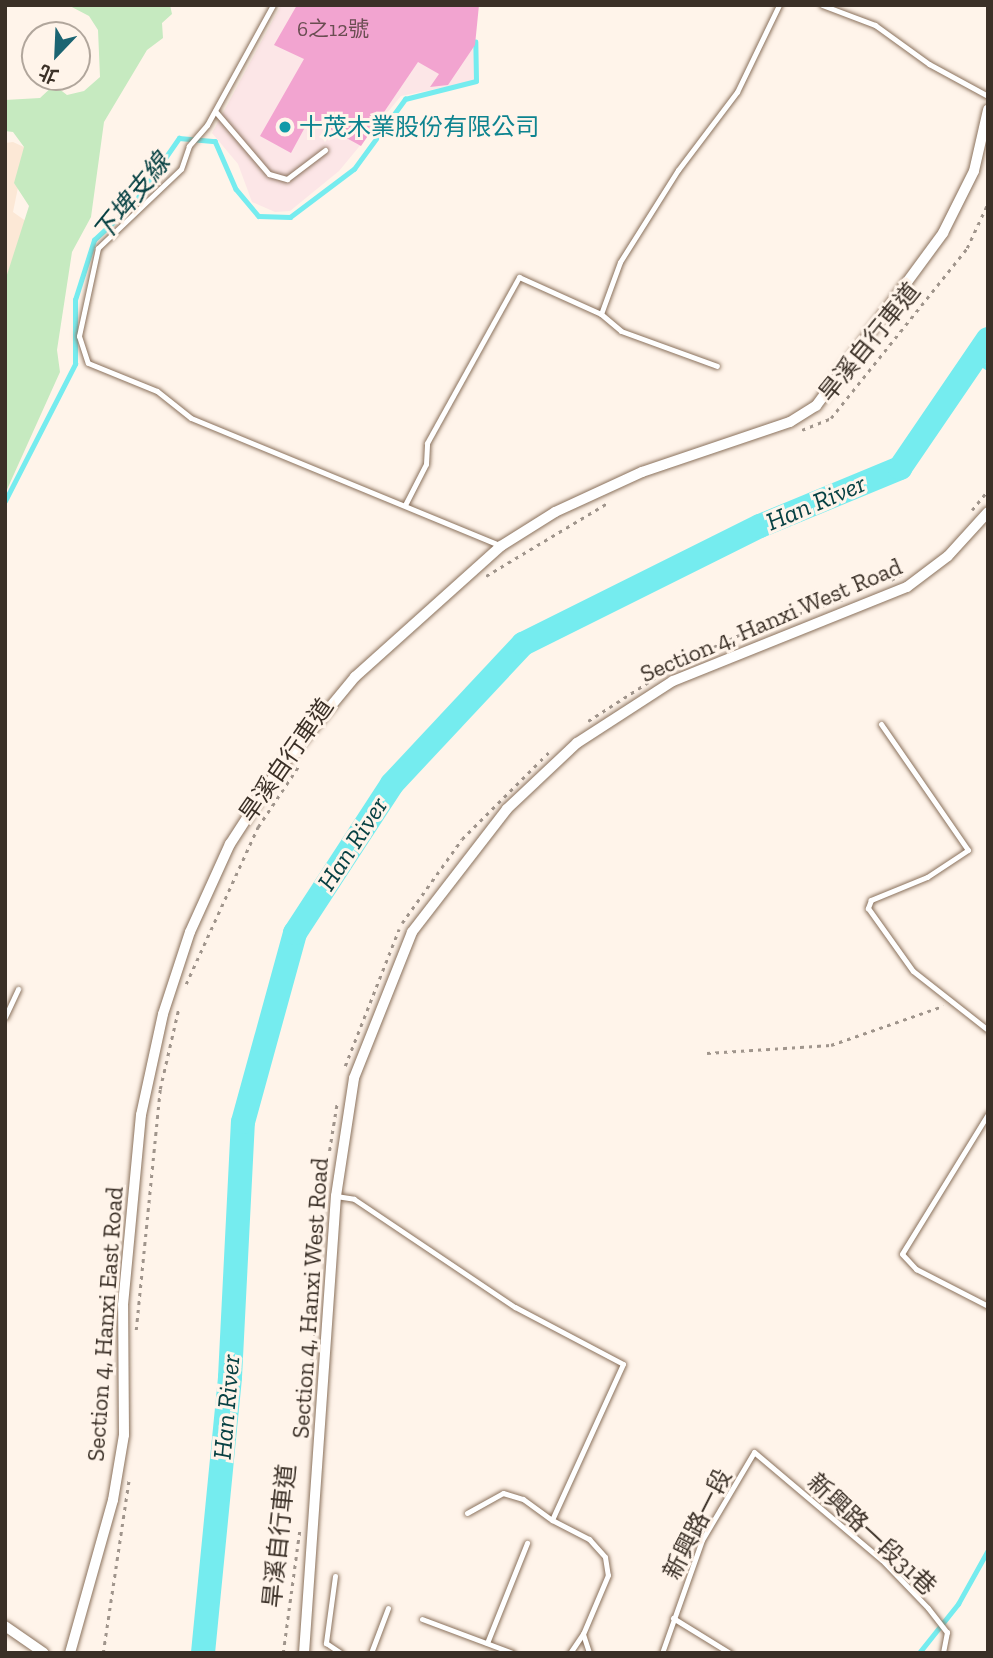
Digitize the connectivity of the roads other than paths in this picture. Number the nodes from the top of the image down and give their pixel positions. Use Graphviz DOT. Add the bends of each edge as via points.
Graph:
graph roads {
  1 [pos="273,5"];
  2 [pos="779,5"];
  3 [pos="822,5"];
  4 [pos="988,96"];
  5 [pos="988,110"];
  6 [pos="215,111"];
  7 [pos="325,150"];
  8 [pos="601,314"];
  9 [pos="717,366"];
  10 [pos="405,505"];
  11 [pos="988,512"];
  12 [pos="501,546"];
  13 [pos="881,724"];
  14 [pos="18,989"];
  15 [pos="5,1017"];
  16 [pos="988,1030"];
  17 [pos="988,1114"];
  18 [pos="335,1196"];
  19 [pos="988,1306"];
  20 [pos="754,1452"];
  21 [pos="467,1513"];
  22 [pos="552,1520"];
  23 [pos="527,1543"];
  24 [pos="335,1576"];
  25 [pos="388,1608"];
  26 [pos="673,1618"];
  27 [pos="422,1619"];
  28 [pos="5,1626"];
  29 [pos="583,1634"];
  30 [pos="486,1643"];
  31 [pos="44,1653"];
  32 [pos="70,1653"];
  33 [pos="304,1653"];
  34 [pos="341,1653"];
  35 [pos="371,1653"];
  36 [pos="513,1653"];
  37 [pos="570,1653"];
  38 [pos="589,1653"];
  39 [pos="662,1653"];
  40 [pos="730,1653"];
  41 [pos="943,1653"];
  1 -- 6 [label="lane"];
  2 -- 8 [label="lane" via="737,92 678,170 620,262"];
  3 -- 4 [label="lane" via="875,25 929,64"];
  5 -- 12 [label="street, Section 4, Hanxi East Road" via="974,171 943,233 816,406 790,422 642,472 555,512"];
  6 -- 7 [label="lane" via="269,174 287,178"];
  6 -- 10 [label="lane" via="189,146 181,169 99,248 79,335 88,363 157,391 191,418"];
  8 -- 9 [label="lane" via="621,331"];
  8 -- 10 [label="lane" via="519,277 427,443 426,464"];
  10 -- 12 [label="lane"];
  11 -- 18 [label="street, Section 4, Hanxi West Road" via="948,556 907,587 673,681 625,708 577,743 507,808 439,892 393,971 354,1078"];
  12 -- 32 [label="street, Section 4, Hanxi East Road" via="355,677 278,770 230,844 190,932 163,1014 141,1115 124,1305 124,1435 113,1500"];
  13 -- 16 [label="lane" via="968,850 927,877 871,900 868,908 888,940 949,1004"];
  14 -- 15 [label="lane"];
  17 -- 19 [label="lane" via="902,1254 916,1269"];
  18 -- 22 [label="lane" via="355,1199 515,1307 623,1364"];
  18 -- 33 [label="street, Section 4, Hanxi West Road"];
  20 -- 26 [label="lane, 新興路一段" via="702,1540"];
  20 -- 41 [label="lane, 新興路一段31巷" via="901,1579 947,1632"];
  21 -- 22 [label="lane" via="503,1493 523,1499"];
  22 -- 29 [label="lane" via="589,1539 605,1557 608,1575"];
  23 -- 30 [label="lane"];
  24 -- 34 [label="lane" via="326,1643"];
  25 -- 35 [label="lane"];
  26 -- 39 [label="lane, 新興路一段"];
  26 -- 40 [label="lane"];
  27 -- 30 [label="lane"];
  28 -- 31 [label="street"];
  29 -- 37 [label="lane"];
  29 -- 38 [label="lane"];
  30 -- 36 [label="lane"];
}
